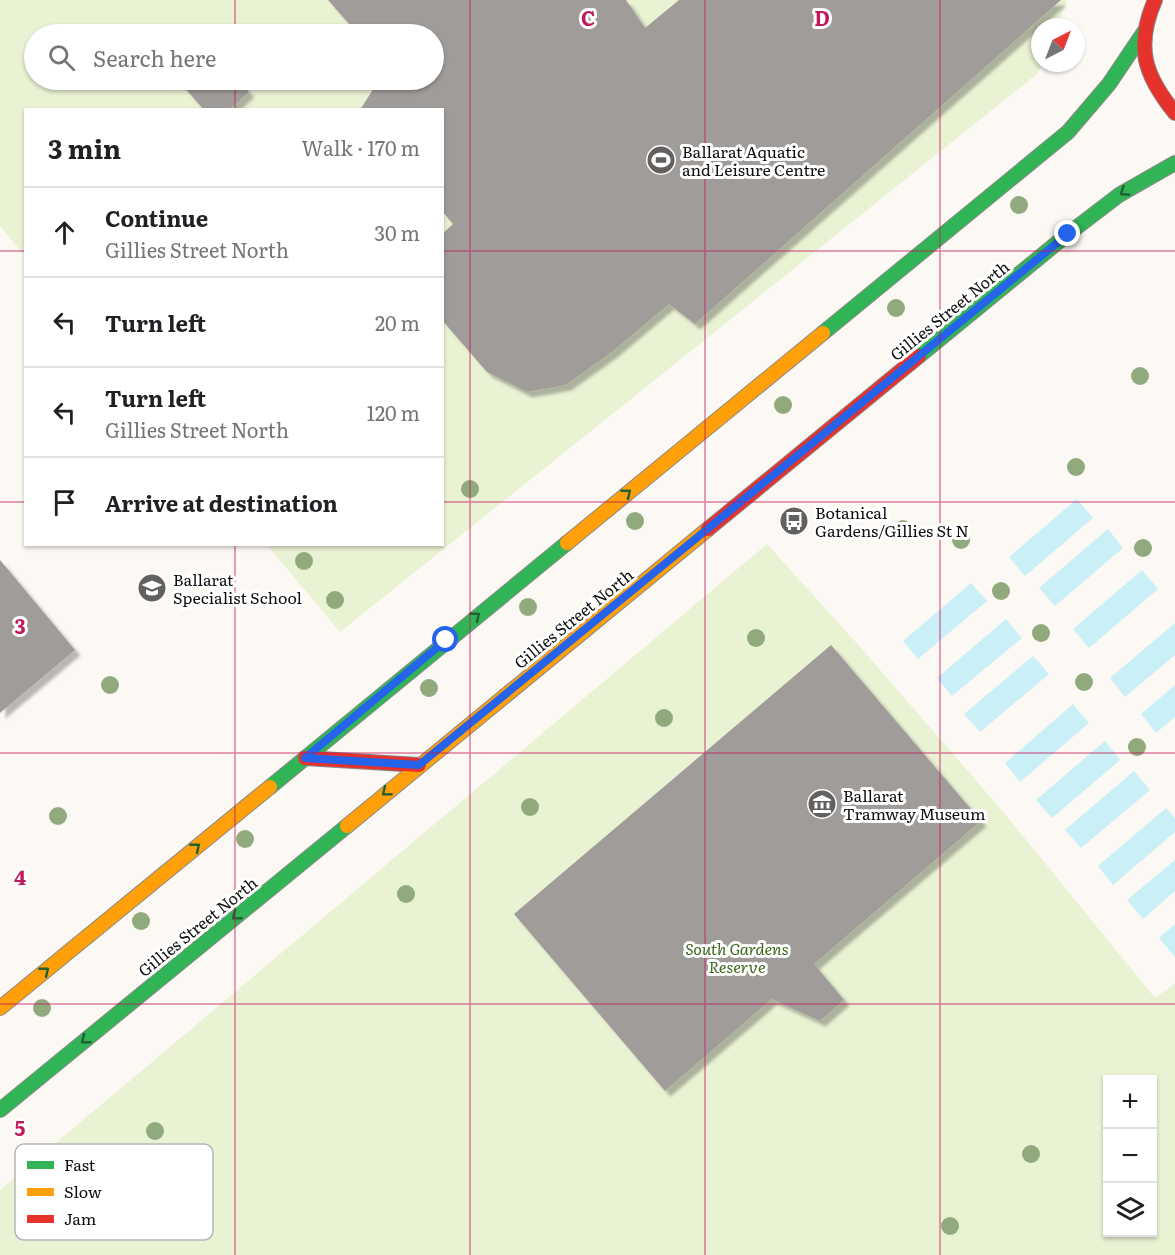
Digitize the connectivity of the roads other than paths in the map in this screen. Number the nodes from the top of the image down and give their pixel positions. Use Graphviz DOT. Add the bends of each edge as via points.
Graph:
graph roads {
  1 [pos="1155,0"];
  2 [pos="1144,32"];
  3 [pos="1175,113"];
  4 [pos="1175,163"];
  5 [pos="305,758"];
  6 [pos="419,765"];
  7 [pos="0,1008"];
  8 [pos="0,1110"];
  1 -- 2 [label="main road"];
  2 -- 3 [label="main road" via="1149,78"];
  5 -- 2 [label="main road, one-way" via="1068,132 1107,88"];
  4 -- 6 [label="main road, Gillies Street North, one-way" via="1119,195 1068,234"];
  5 -- 6 [label="main road"];
  7 -- 5 [label="main road, one-way"];
  6 -- 8 [label="main road, Gillies Street North, one-way"];
}
